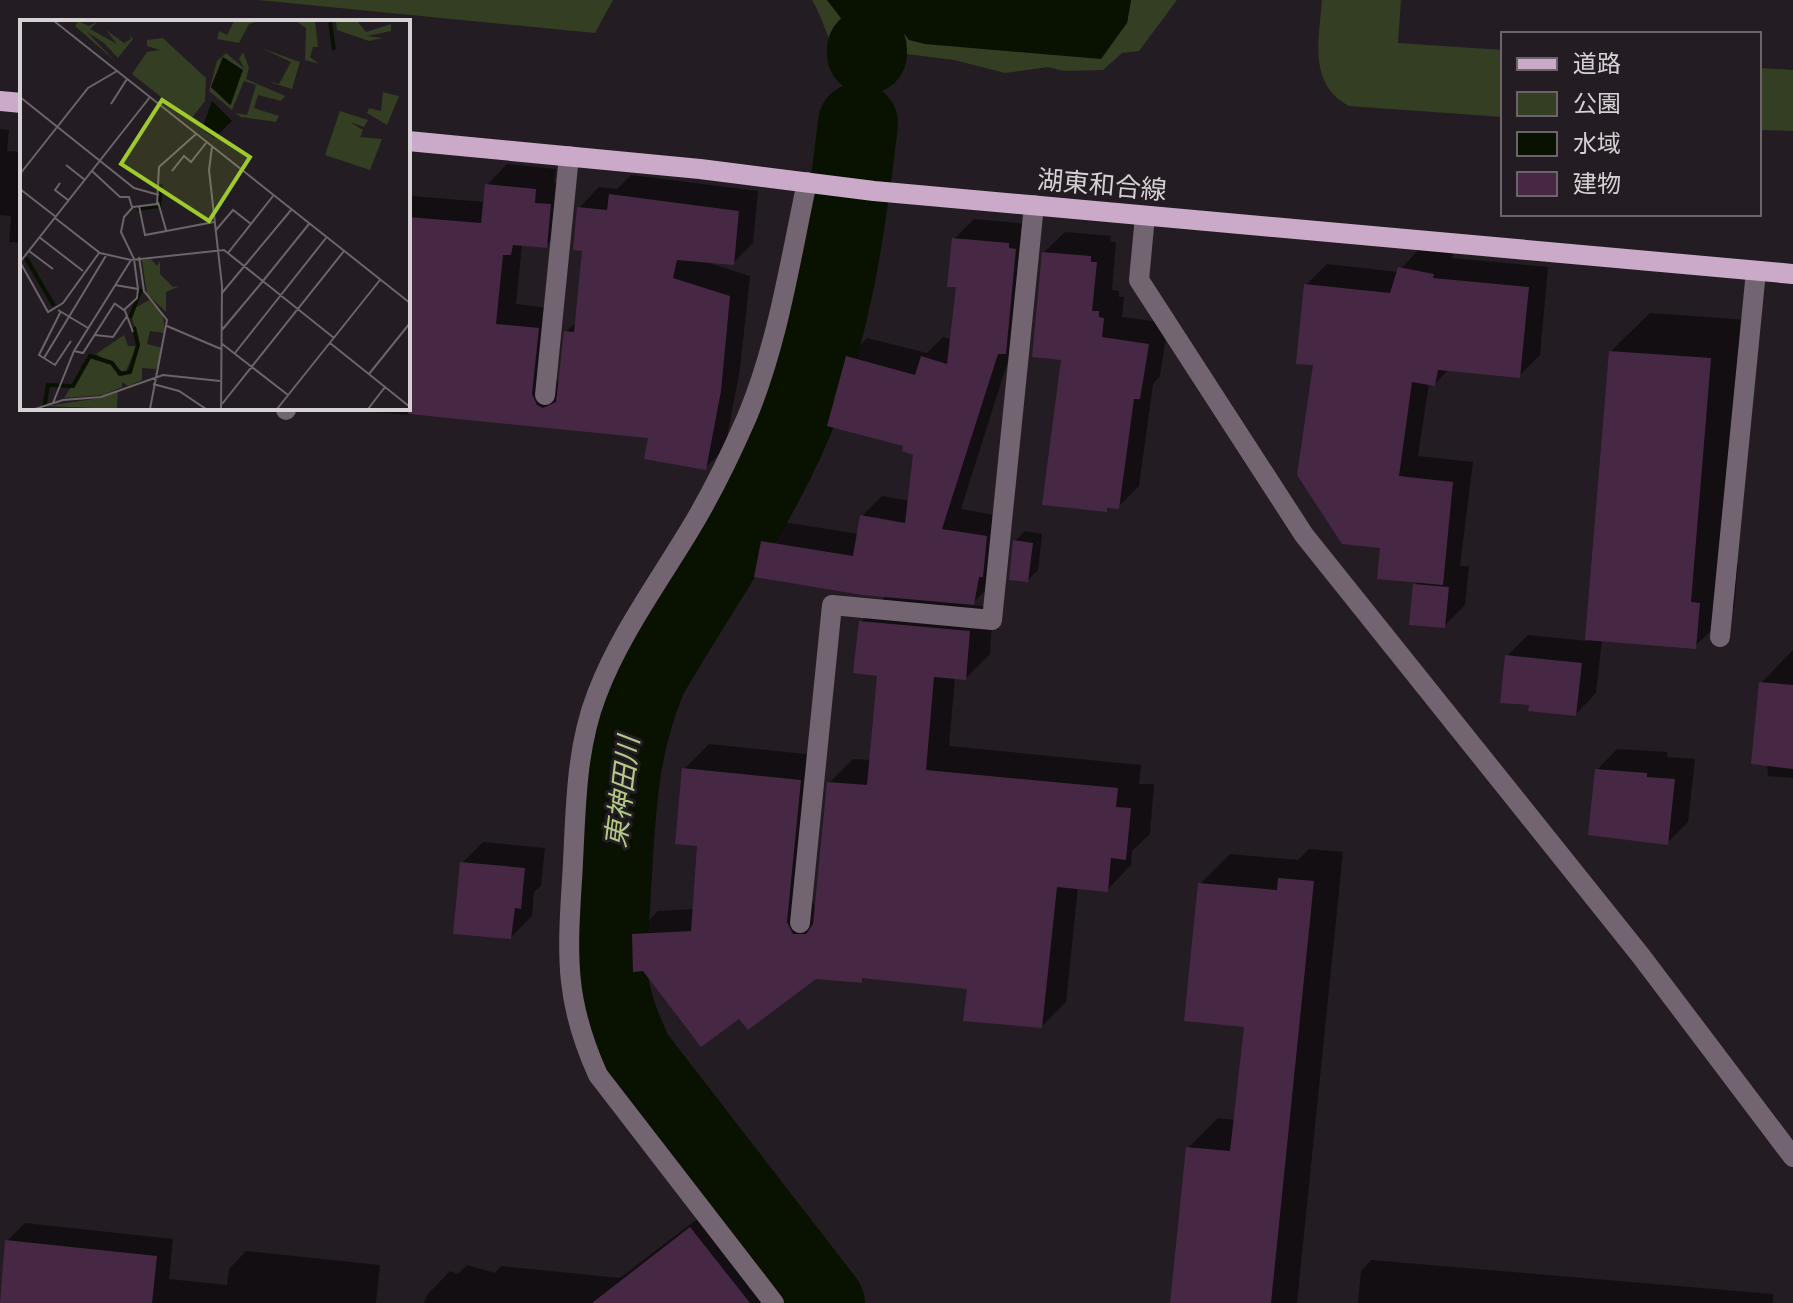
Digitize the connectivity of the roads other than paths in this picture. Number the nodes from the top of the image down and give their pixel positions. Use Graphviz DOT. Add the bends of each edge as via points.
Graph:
graph roads {
  1 [pos="0,101"];
  2 [pos="20,103"];
  3 [pos="410,141"];
  4 [pos="569,156"];
  5 [pos="813,183"];
  6 [pos="1034,205"];
  7 [pos="1145,216"];
  8 [pos="1756,271"];
  9 [pos="1793,274"];
  10 [pos="545,395"];
  11 [pos="1720,637"];
  12 [pos="800,923"];
  13 [pos="1793,1157"];
  14 [pos="774,1303"];
  1 -- 2 [label="main road"];
  3 -- 4 [label="main road, 湖東和合線"];
  4 -- 5 [label="main road, 湖東和合線"];
  4 -- 10 [label="street"];
  5 -- 6 [label="main road, 湖東和合線"];
  5 -- 14 [label="street" via="748,414 706,501 596,695 579,770 568,946 573,1005 598,1075"];
  6 -- 7 [label="main road, 湖東和合線"];
  6 -- 12 [label="street" via="992,620 832,605"];
  7 -- 8 [label="main road, 湖東和合線"];
  7 -- 13 [label="street" via="1139,280 1304,535 1641,956"];
  8 -- 9 [label="main road, 湖東和合線"];
  8 -- 11 [label="street"];
}
